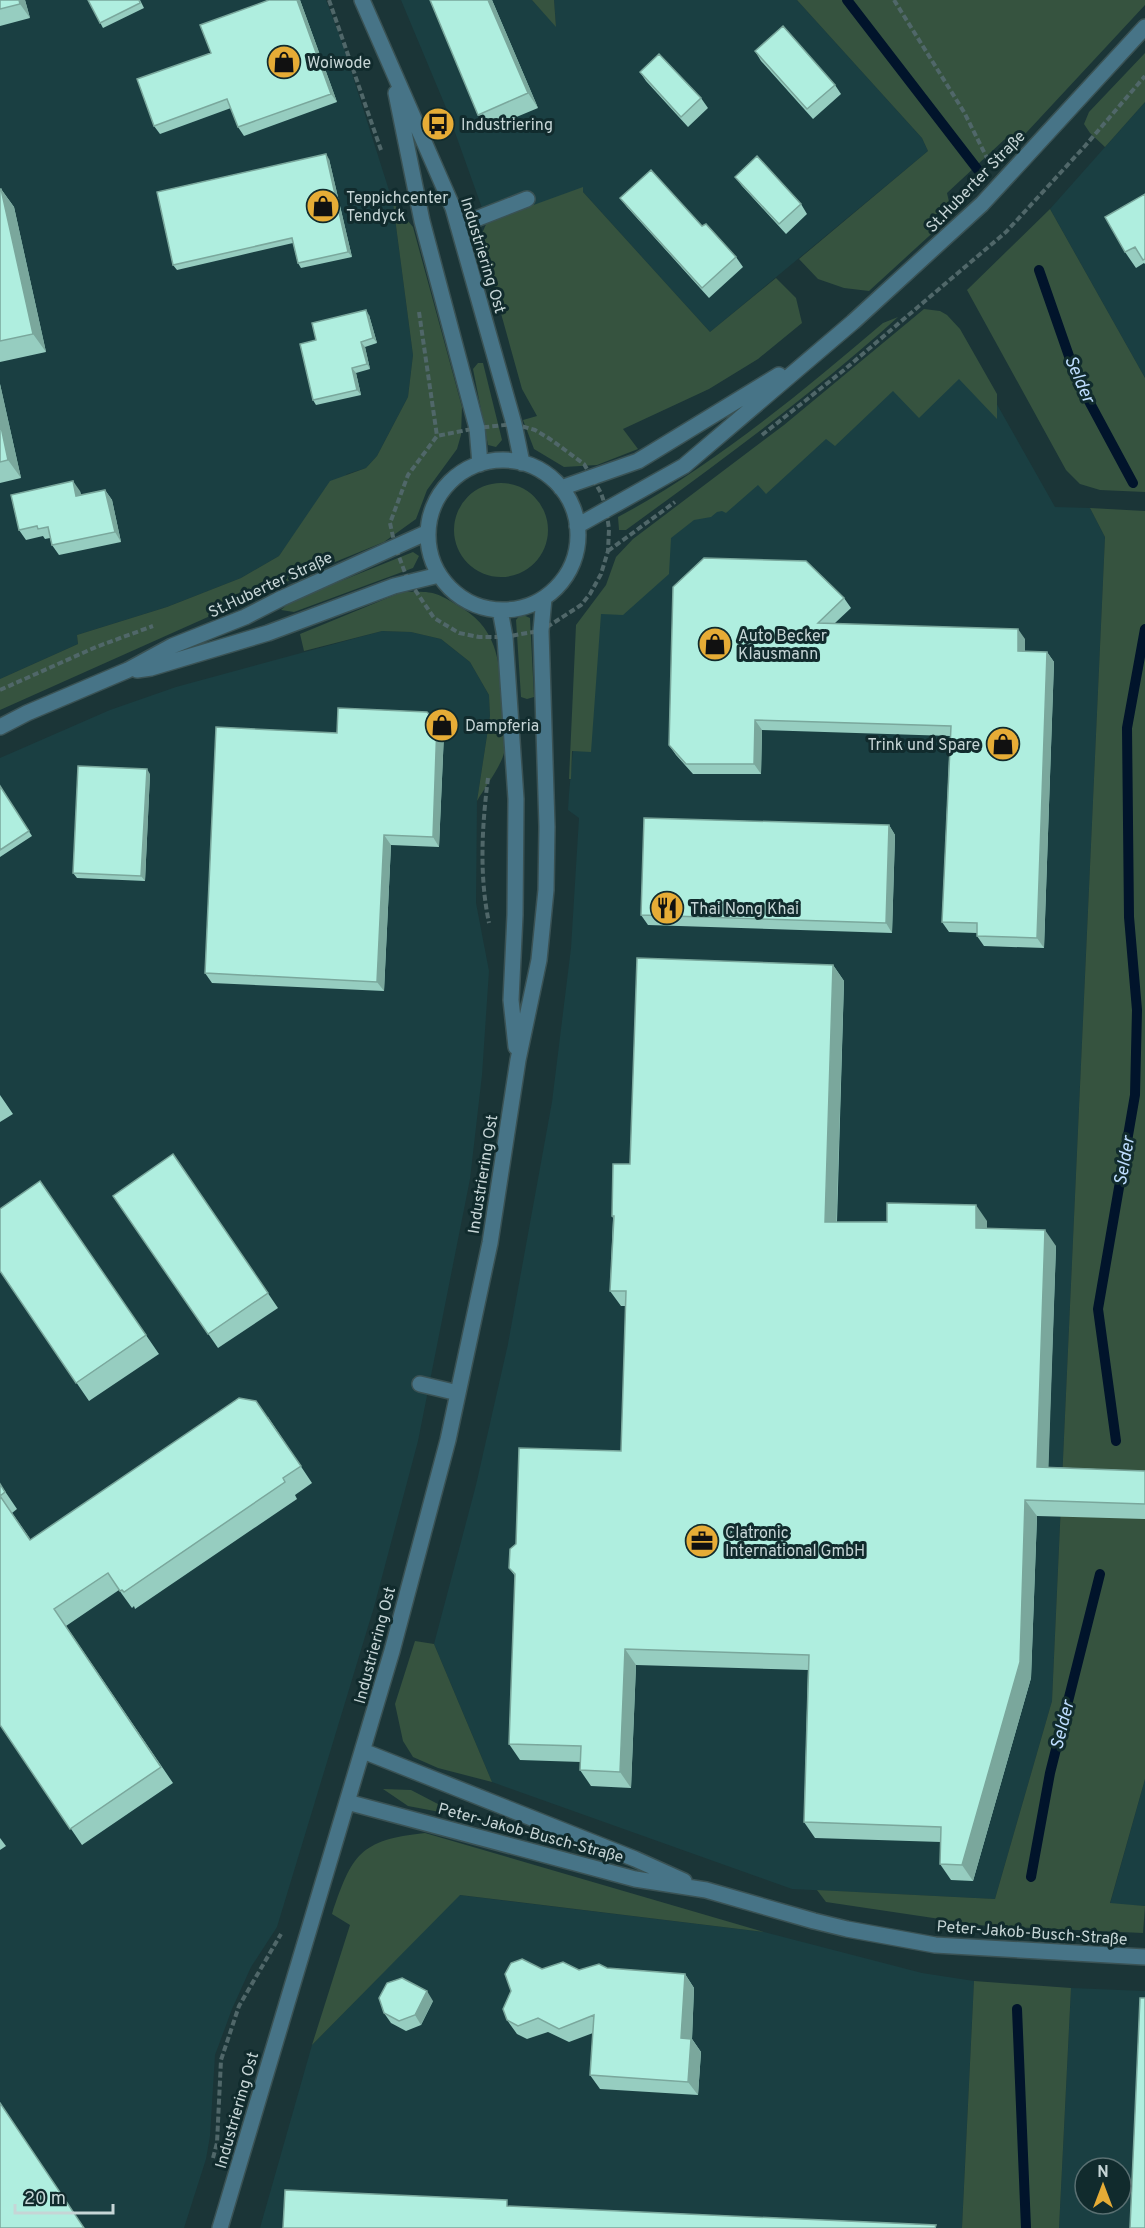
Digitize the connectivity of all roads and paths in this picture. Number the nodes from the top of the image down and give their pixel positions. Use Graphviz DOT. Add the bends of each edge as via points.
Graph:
graph roads {
  1 [pos="329,0"];
  2 [pos="362,0"];
  3 [pos="894,0"];
  4 [pos="1145,27"];
  5 [pos="390,64"];
  6 [pos="382,156"];
  7 [pos="1000,184"];
  8 [pos="527,199"];
  9 [pos="458,226"];
  10 [pos="418,305"];
  11 [pos="820,350"];
  12 [pos="437,436"];
  13 [pos="522,463"];
  14 [pos="480,464"];
  15 [pos="561,488"];
  16 [pos="578,526"];
  17 [pos="428,532"];
  18 [pos="608,551"];
  19 [pos="439,575"];
  20 [pos="544,598"];
  21 [pos="424,605"];
  22 [pos="500,610"];
  23 [pos="567,615"];
  24 [pos="483,647"];
  25 [pos="128,670"];
  26 [pos="0,727"];
  27 [pos="489,773"];
  28 [pos="490,927"];
  29 [pos="518,1060"];
  30 [pos="424,1385"];
  31 [pos="458,1393"];
  32 [pos="363,1751"];
  33 [pos="347,1803"];
  34 [pos="706,1890"];
  35 [pos="287,1924"];
  36 [pos="1145,1957"];
  37 [pos="211,2164"];
  38 [pos="220,2228"];
  1 -- 6 [label="path"];
  2 -- 5 [label="street, Industriering Ost"];
  3 -- 7 [label="path" via="964,112"];
  4 -- 7 [label="street, St.Huberter Straße"];
  5 -- 9 [label="street, Industriering Ost"];
  5 -- 14 [label="street, Industriering Ost" via="422,220 477,428"];
  7 -- 11 [label="street, St.Huberter Straße" via="942,242"];
  8 -- 9 [label="street"];
  9 -- 13 [label="street, Industriering Ost"];
  10 -- 12 [label="path"];
  11 -- 15 [label="street, St.Huberter Straße" via="638,461"];
  11 -- 16 [label="street, St.Huberter Straße" via="684,466"];
  13 -- 14 [label="street"];
  13 -- 15 [label="street" via="550,477"];
  14 -- 17 [label="street" via="449,483 435,506"];
  15 -- 16 [label="street"];
  16 -- 20 [label="street" via="571,567"];
  17 -- 19 [label="street"];
  17 -- 25 [label="street, St.Huberter Straße" via="245,617 172,646"];
  18 -- 23 [label="path" via="590,594"];
  19 -- 22 [label="street" via="465,600"];
  19 -- 25 [label="street, St.Huberter Straße" via="393,586 258,636 151,668"];
  20 -- 22 [label="street" via="530,605"];
  20 -- 29 [label="street, Industriering Ost" via="541,631 546,890 539,960"];
  21 -- 24 [label="path" via="434,618 459,633 479,637"];
  22 -- 29 [label="street, Industriering Ost" via="516,799 511,1000"];
  25 -- 26 [label="street, St.Huberter Straße"];
  27 -- 28 [label="path" via="482,838 483,897"];
  29 -- 31 [label="street, Industriering Ost" via="490,1244"];
  30 -- 31 [label="street"];
  31 -- 32 [label="street, Industriering Ost"];
  32 -- 33 [label="street, Industriering Ost"];
  32 -- 34 [label="street, Peter-Jakob-Busch-Straße"];
  33 -- 34 [label="street, Peter-Jakob-Busch-Straße" via="635,1879"];
  33 -- 38 [label="street, Industriering Ost"];
  34 -- 36 [label="street, Peter-Jakob-Busch-Straße" via="814,1922 935,1945"];
  35 -- 37 [label="path" via="239,2006 221,2060 217,2143"];
}
